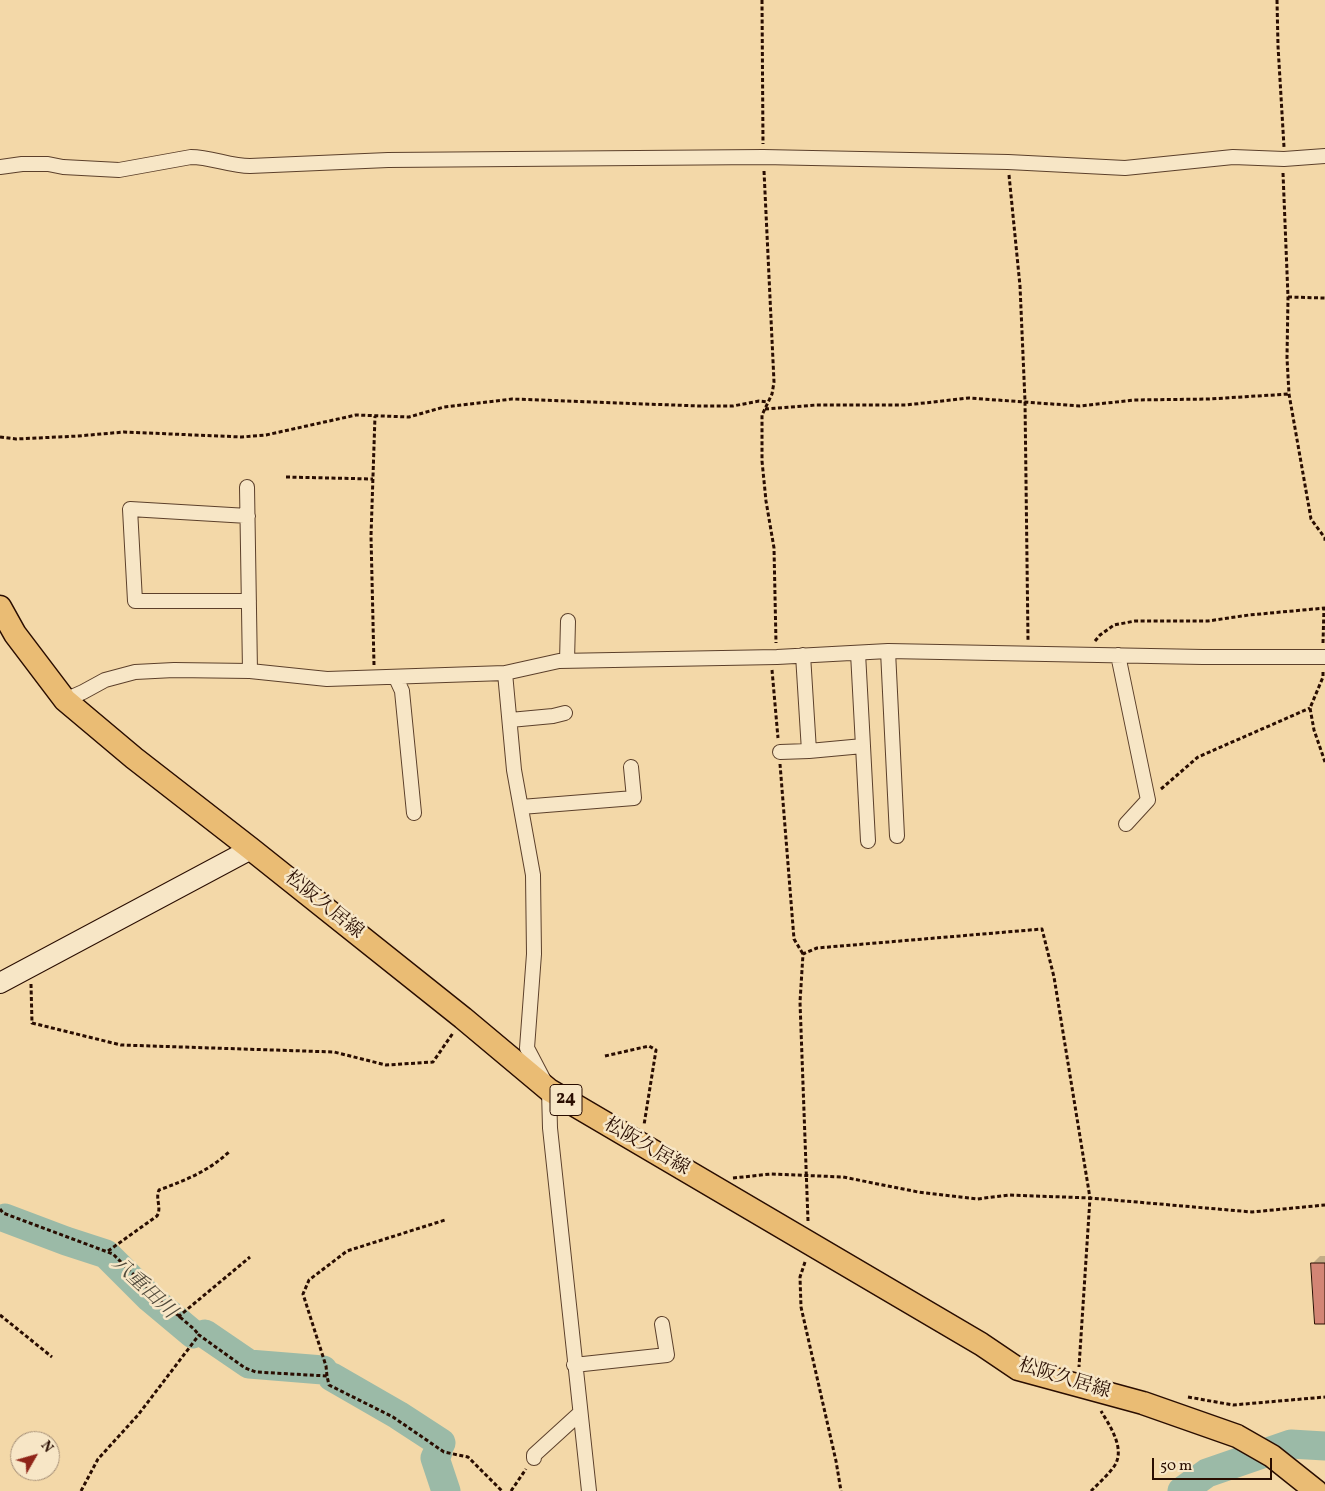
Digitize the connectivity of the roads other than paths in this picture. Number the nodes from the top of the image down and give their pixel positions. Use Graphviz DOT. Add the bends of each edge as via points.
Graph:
graph roads {
  1 [pos="1325,156"];
  2 [pos="0,167"];
  3 [pos="247,487"];
  4 [pos="248,516"];
  5 [pos="249,601"];
  6 [pos="0,607"];
  7 [pos="568,621"];
  8 [pos="7,635"];
  9 [pos="888,651"];
  10 [pos="858,653"];
  11 [pos="803,655"];
  12 [pos="1118,655"];
  13 [pos="1324,657"];
  14 [pos="567,661"];
  15 [pos="250,671"];
  16 [pos="505,673"];
  17 [pos="396,678"];
  18 [pos="65,700"];
  19 [pos="565,713"];
  20 [pos="510,720"];
  21 [pos="863,746"];
  22 [pos="809,751"];
  23 [pos="780,752"];
  24 [pos="631,767"];
  25 [pos="521,807"];
  26 [pos="414,813"];
  27 [pos="1126,824"];
  28 [pos="897,836"];
  29 [pos="868,841"];
  30 [pos="251,849"];
  31 [pos="0,983"];
  32 [pos="549,1090"];
  33 [pos="662,1324"];
  34 [pos="574,1365"];
  35 [pos="579,1414"];
  36 [pos="534,1458"];
  37 [pos="589,1491"];
  38 [pos="1316,1491"];
  1 -- 2 [label="street" via="1284,159 1233,157 1125,168 763,157 416,160 250,166 191,157 119,170 48,164"];
  3 -- 4 [label="street"];
  4 -- 5 [label="street"];
  4 -- 5 [label="street" via="130,509 134,601"];
  5 -- 15 [label="street"];
  6 -- 8 [label="main road, 松阪久居線 / 24"];
  7 -- 14 [label="street"];
  8 -- 18 [label="main road, 松阪久居線 / 24"];
  9 -- 10 [label="street"];
  9 -- 12 [label="street"];
  9 -- 28 [label="street"];
  10 -- 11 [label="street"];
  10 -- 21 [label="street"];
  11 -- 14 [label="street"];
  11 -- 22 [label="street"];
  12 -- 13 [label="street"];
  12 -- 27 [label="street" via="1148,800"];
  14 -- 16 [label="street"];
  15 -- 17 [label="street" via="327,679"];
  15 -- 18 [label="street" via="135,672 104,680"];
  16 -- 17 [label="street"];
  16 -- 20 [label="street"];
  17 -- 26 [label="street" via="402,691"];
  18 -- 30 [label="main road, 松阪久居線 / 24"];
  19 -- 20 [label="street"];
  20 -- 25 [label="street"];
  21 -- 22 [label="street"];
  21 -- 29 [label="street"];
  22 -- 23 [label="street"];
  24 -- 25 [label="street" via="634,798"];
  25 -- 32 [label="street" via="532,875 534,954 527,1048"];
  30 -- 31 [label="street"];
  30 -- 32 [label="main road, 松阪久居線 / 24"];
  32 -- 34 [label="street"];
  32 -- 38 [label="main road, 松阪久居線 / 24" via="1018,1369 1143,1403 1237,1436 1272,1456"];
  33 -- 34 [label="street" via="667,1355"];
  34 -- 35 [label="street"];
  35 -- 36 [label="street"];
  35 -- 37 [label="street"];
}
